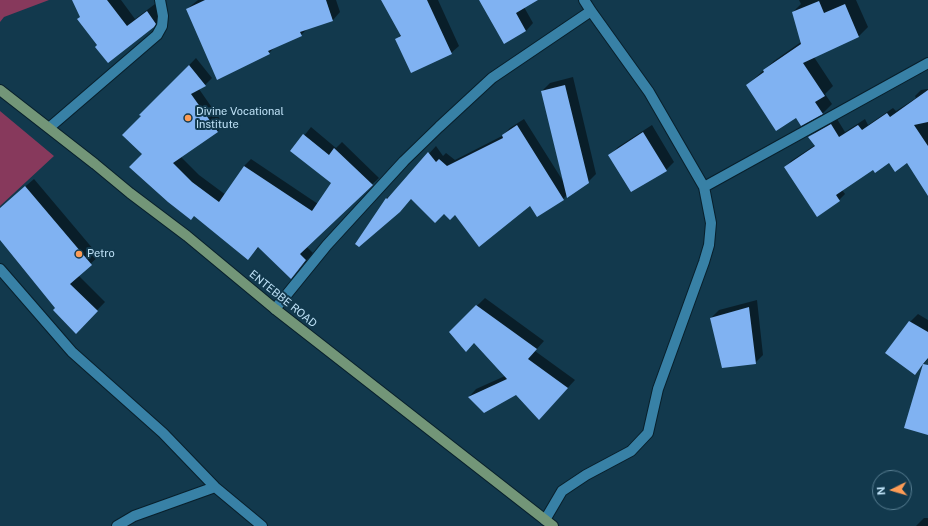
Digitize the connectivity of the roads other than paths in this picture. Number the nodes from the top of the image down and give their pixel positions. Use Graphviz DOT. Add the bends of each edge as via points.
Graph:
graph roads {
  1 [pos="160,0"];
  2 [pos="584,0"];
  3 [pos="591,12"];
  4 [pos="928,63"];
  5 [pos="0,90"];
  6 [pos="50,128"];
  7 [pos="704,187"];
  8 [pos="2,276"];
  9 [pos="275,309"];
  10 [pos="215,487"];
  11 [pos="549,523"];
  12 [pos="117,526"];
  13 [pos="262,526"];
  1 -- 6 [label="street" via="163,16 162,26 157,35"];
  2 -- 3 [label="street"];
  3 -- 7 [label="street" via="649,92"];
  3 -- 9 [label="street" via="492,78 445,122 404,161 327,245"];
  4 -- 7 [label="street"];
  5 -- 6 [label="main road, ENTEBBE ROAD"];
  6 -- 9 [label="main road, ENTEBBE ROAD"];
  7 -- 11 [label="street" via="711,223 709,245 658,389 648,433 631,450 562,491"];
  8 -- 10 [label="street" via="72,352 163,433"];
  9 -- 11 [label="main road, ENTEBBE ROAD"];
  10 -- 12 [label="street" via="134,516"];
  10 -- 13 [label="street"];
}
